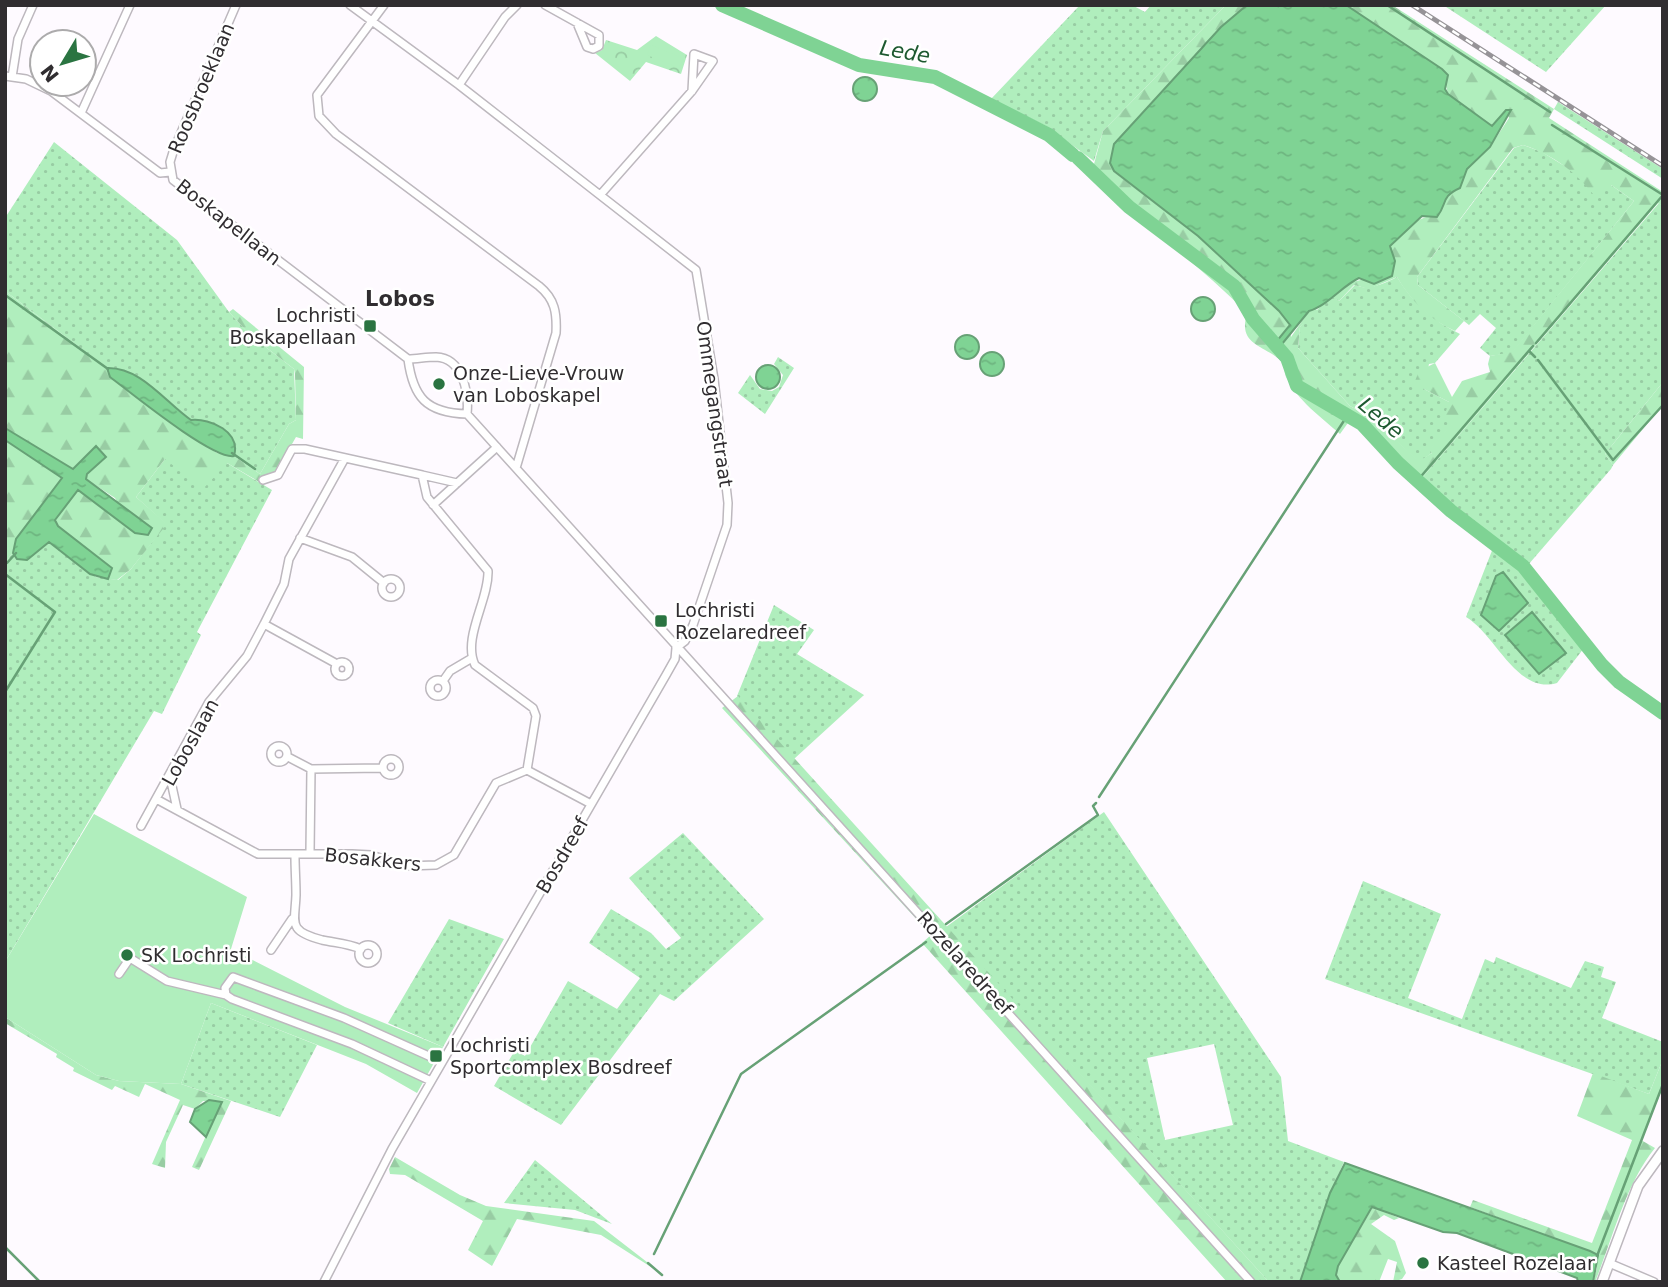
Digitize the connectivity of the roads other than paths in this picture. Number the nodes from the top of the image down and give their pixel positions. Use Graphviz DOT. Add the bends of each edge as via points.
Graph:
graph roads {
  1 [pos="33,5"];
  2 [pos="130,5"];
  3 [pos="236,5"];
  4 [pos="350,5"];
  5 [pos="384,5"];
  6 [pos="517,5"];
  7 [pos="545,5"];
  8 [pos="372,21"];
  9 [pos="577,23"];
  10 [pos="8,76"];
  11 [pos="459,85"];
  12 [pos="692,91"];
  13 [pos="81,113"];
  14 [pos="170,172"];
  15 [pos="601,194"];
  16 [pos="408,359"];
  17 [pos="467,414"];
  18 [pos="497,447"];
  19 [pos="345,457"];
  20 [pos="516,468"];
  21 [pos="422,475"];
  22 [pos="262,480"];
  23 [pos="457,483"];
  24 [pos="433,505"];
  25 [pos="300,538"];
  26 [pos="384,583"];
  27 [pos="264,624"];
  28 [pos="676,648"];
  29 [pos="472,658"];
  30 [pos="337,664"];
  31 [pos="443,681"];
  32 [pos="288,757"];
  33 [pos="382,768"];
  34 [pos="311,769"];
  35 [pos="527,770"];
  36 [pos="170,777"];
  37 [pos="158,800"];
  38 [pos="591,804"];
  39 [pos="177,809"];
  40 [pos="141,826"];
  41 [pos="310,852"];
  42 [pos="295,856"];
  43 [pos="292,919"];
  44 [pos="360,949"];
  45 [pos="271,950"];
  46 [pos="119,974"];
  47 [pos="226,995"];
  48 [pos="442,1062"];
  49 [pos="431,1082"];
  50 [pos="1663,1151"];
  51 [pos="1609,1263"];
  52 [pos="324,1282"];
  53 [pos="1251,1282"];
  54 [pos="1602,1282"];
  55 [pos="1654,1282"];
  1 -- 10 [label="street, Boskapellaan"];
  2 -- 13 [label="street"];
  3 -- 14 [label="street, Roosbroeklaan" via="173,149"];
  4 -- 8 [label="street, Ommegangstraat"];
  5 -- 8 [label="street"];
  6 -- 11 [label="street"];
  7 -- 9 [label="street"];
  8 -- 11 [label="street, Ommegangstraat"];
  8 -- 20 [label="street" via="317,95 318,116 539,286 555,308 556,333"];
  10 -- 13 [label="street, Boskapellaan" via="39,83"];
  11 -- 15 [label="street, Ommegangstraat"];
  12 -- 12 [label="street" via="713,61 694,54 693,83"];
  12 -- 15 [label="street"];
  13 -- 14 [label="street, Boskapellaan" via="160,173"];
  14 -- 16 [label="street, Boskapellaan" via="178,186"];
  15 -- 28 [label="street, Ommegangstraat" via="696,270 729,503 727,525 693,625"];
  16 -- 17 [label="street" via="411,381 424,402 446,412"];
  16 -- 17 [label="street" via="438,357 455,366 463,378"];
  17 -- 18 [label="street"];
  18 -- 20 [label="street"];
  18 -- 23 [label="street"];
  19 -- 21 [label="street"];
  19 -- 22 [label="street" via="292,449 278,475"];
  19 -- 25 [label="street, Loboslaan"];
  20 -- 28 [label="street"];
  21 -- 23 [label="street"];
  21 -- 24 [label="street"];
  23 -- 24 [label="street"];
  24 -- 29 [label="street" via="488,571"];
  25 -- 26 [label="street" via="352,557"];
  25 -- 27 [label="street, Loboslaan"];
  27 -- 30 [label="street"];
  27 -- 36 [label="street, Loboslaan" via="247,656 209,702"];
  28 -- 38 [label="street, Bosdreef" via="675,659"];
  28 -- 53 [label="street, Rozelaredreef"];
  29 -- 31 [label="street"];
  29 -- 35 [label="street" via="481,670 533,708 536,716"];
  32 -- 34 [label="street"];
  33 -- 34 [label="street"];
  34 -- 41 [label="street, Bosakkers"];
  35 -- 38 [label="street"];
  35 -- 41 [label="street, Bosakkers" via="496,783 454,855 436,865 406,866 371,855"];
  36 -- 37 [label="street, Loboslaan"];
  36 -- 39 [label="street"];
  37 -- 39 [label="street, Bosakkers"];
  37 -- 40 [label="street, Loboslaan"];
  38 -- 48 [label="street, Bosdreef"];
  39 -- 42 [label="street, Bosakkers" via="258,854"];
  41 -- 42 [label="street, Bosakkers"];
  42 -- 43 [label="street, Bosakkers"];
  43 -- 44 [label="street" via="310,935"];
  43 -- 45 [label="street, Bosakkers"];
  46 -- 47 [label="street" via="130,958 167,981"];
  47 -- 48 [label="street" via="233,977 344,1018"];
  47 -- 49 [label="street" via="352,1044"];
  48 -- 49 [label="street, Bosdreef"];
  49 -- 52 [label="street, Bosdreef"];
  50 -- 51 [label="street" via="1638,1186"];
  51 -- 54 [label="street"];
  51 -- 55 [label="street"];
}
